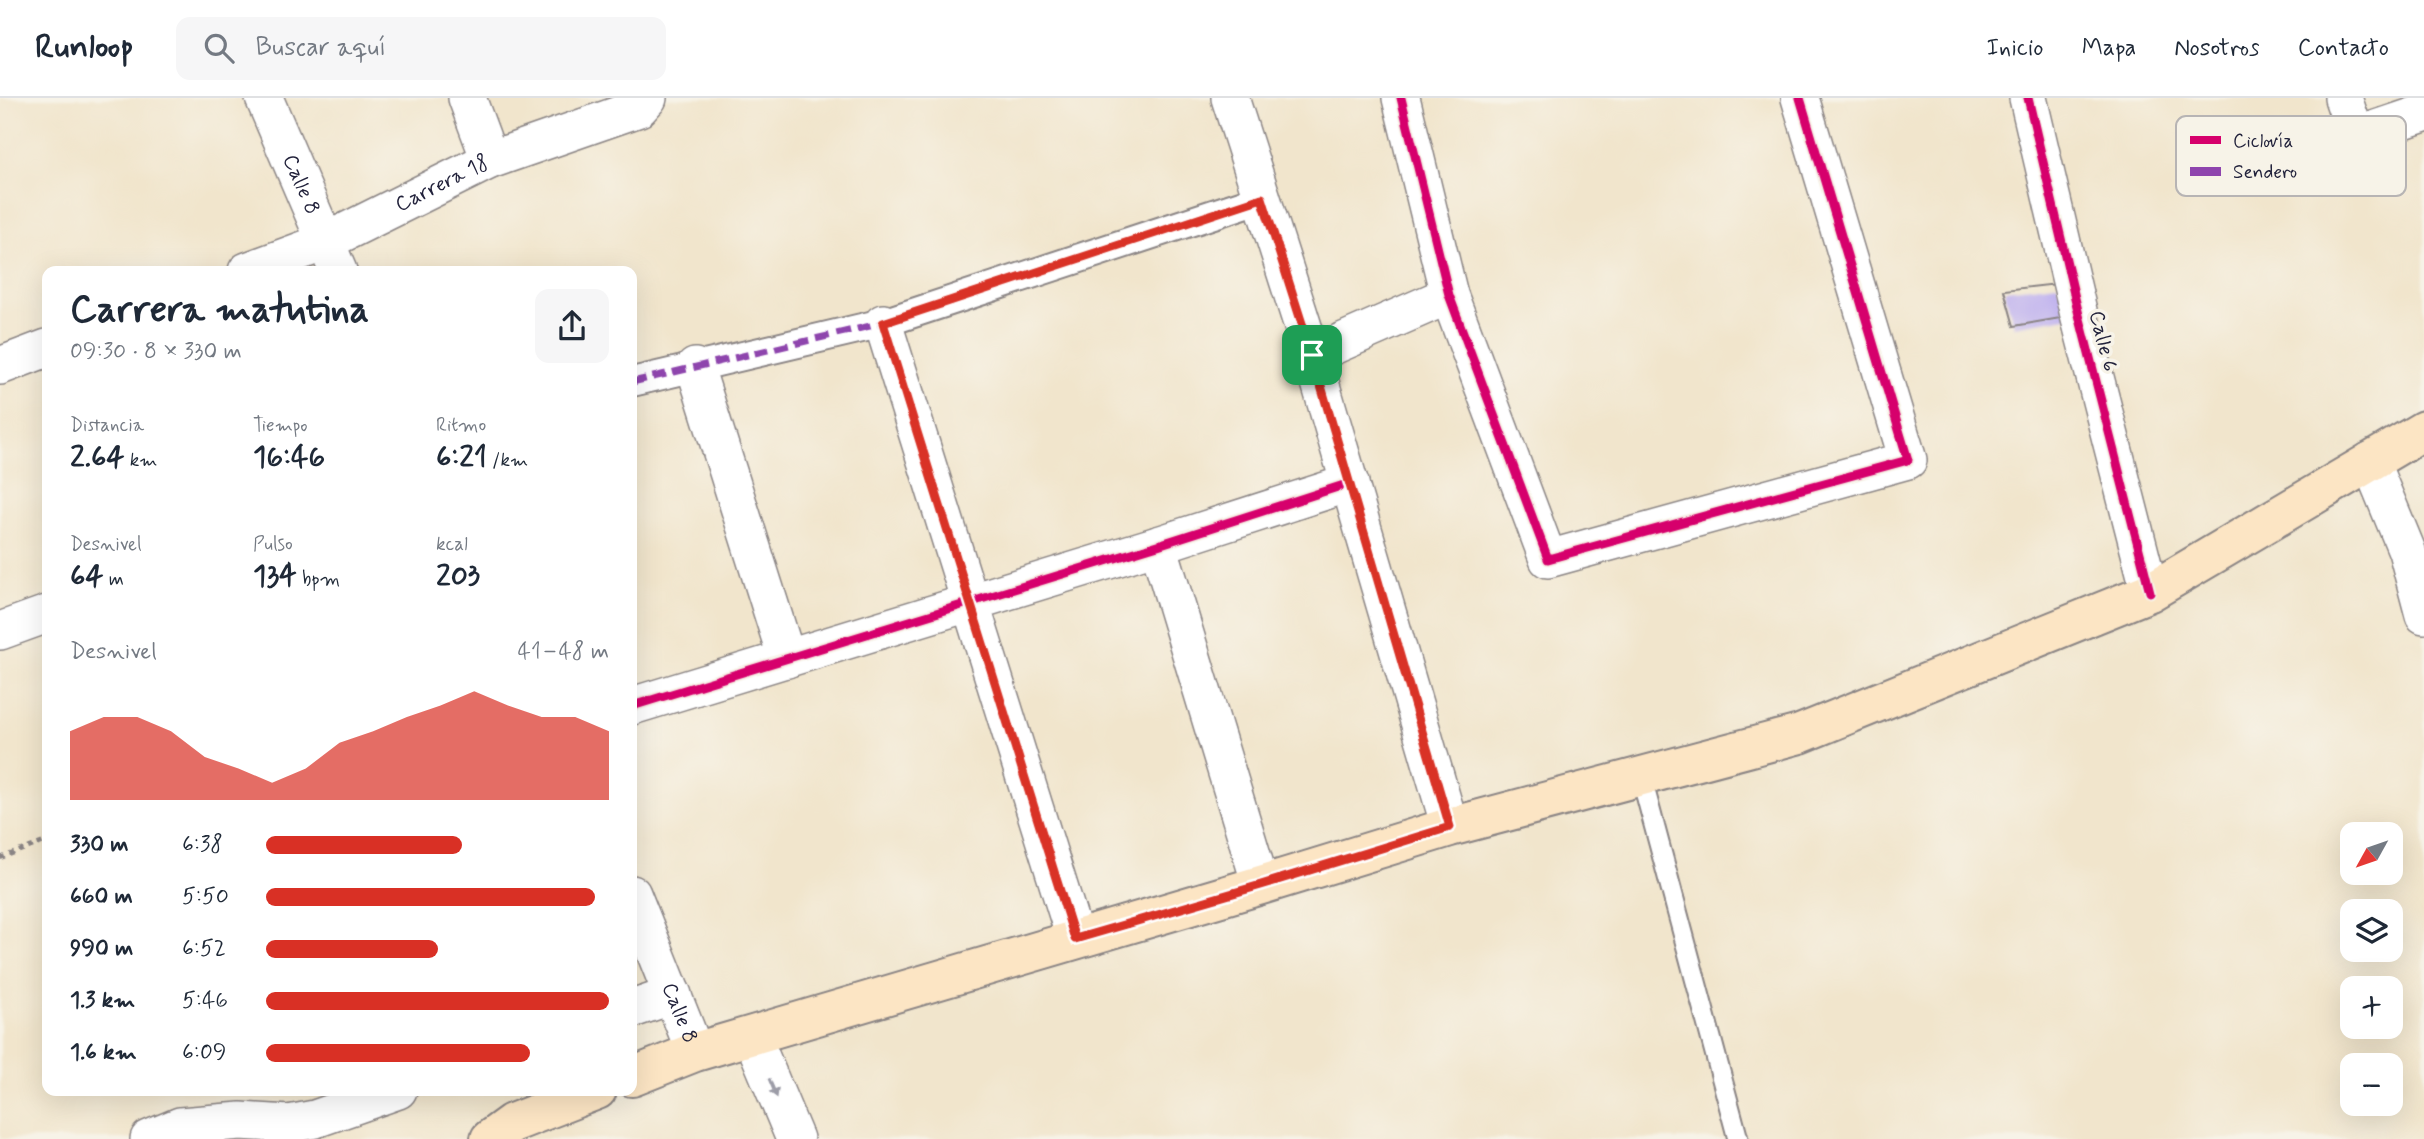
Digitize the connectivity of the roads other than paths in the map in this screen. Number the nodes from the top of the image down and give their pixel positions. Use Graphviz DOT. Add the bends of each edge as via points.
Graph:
graph roads {
  1 [pos="264,98"];
  2 [pos="467,98"];
  3 [pos="1230,98"];
  4 [pos="1401,98"];
  5 [pos="1800,98"];
  6 [pos="2028,98"];
  7 [pos="2343,98"];
  8 [pos="644,103"];
  9 [pos="2424,113"];
  10 [pos="2349,116"];
  11 [pos="2406,119"];
  12 [pos="490,160"];
  13 [pos="1262,198"];
  14 [pos="331,256"];
  15 [pos="275,266"];
  16 [pos="1449,295"];
  17 [pos="883,323"];
  18 [pos="42,350"];
  19 [pos="1312,355"];
  20 [pos="0,366"];
  21 [pos="695,367"];
  22 [pos="637,381"];
  23 [pos="2424,430"];
  24 [pos="2370,461"];
  25 [pos="1350,484"];
  26 [pos="1158,545"];
  27 [pos="2150,592"];
  28 [pos="971,602"];
  29 [pos="2424,615"];
  30 [pos="42,616"];
  31 [pos="0,631"];
  32 [pos="787,659"];
  33 [pos="637,704"];
  34 [pos="1641,776"];
  35 [pos="1450,827"];
  36 [pos="1261,885"];
  37 [pos="637,906"];
  38 [pos="1075,939"];
  39 [pos="673,995"];
  40 [pos="637,1007"];
  41 [pos="752,1036"];
  42 [pos="695,1052"];
  43 [pos="637,1075"];
  44 [pos="381,1096"];
  45 [pos="585,1096"];
  46 [pos="507,1134"];
  47 [pos="149,1139"];
  48 [pos="795,1139"];
  49 [pos="1738,1139"];
  1 -- 14 [label="street, Calle 8"];
  2 -- 12 [label="street"];
  3 -- 13 [label="street"];
  4 -- 16 [label="street"];
  5 -- 16 [label="street" via="1908,460 1548,559"];
  6 -- 27 [label="street, Calle 6"];
  7 -- 10 [label="street"];
  8 -- 12 [label="street, Carrera 18"];
  9 -- 11 [label="street"];
  12 -- 14 [label="street, Carrera 18"];
  13 -- 17 [label="street"];
  13 -- 19 [label="street"];
  14 -- 15 [label="street, Carrera 18"];
  16 -- 19 [label="street"];
  17 -- 21 [label="street"];
  17 -- 28 [label="street"];
  18 -- 20 [label="street"];
  19 -- 25 [label="street"];
  21 -- 22 [label="street"];
  21 -- 32 [label="street"];
  23 -- 24 [label="main road"];
  24 -- 27 [label="main road"];
  24 -- 29 [label="street" via="2407,551"];
  25 -- 26 [label="street"];
  25 -- 35 [label="street"];
  26 -- 28 [label="street"];
  26 -- 36 [label="street"];
  27 -- 34 [label="main road" via="1800,734"];
  28 -- 32 [label="street"];
  28 -- 38 [label="street"];
  30 -- 31 [label="street"];
  32 -- 33 [label="street"];
  34 -- 35 [label="main road"];
  34 -- 49 [label="lane"];
  35 -- 36 [label="main road"];
  36 -- 38 [label="main road"];
  37 -- 39 [label="street, Calle 8"];
  38 -- 41 [label="main road"];
  39 -- 40 [label="street"];
  39 -- 42 [label="street, Calle 8"];
  41 -- 42 [label="main road"];
  41 -- 48 [label="street, one-way"];
  42 -- 43 [label="main road"];
  44 -- 47 [label="street" via="289,1124 241,1121 180,1126"];
  45 -- 46 [label="main road"];
}
